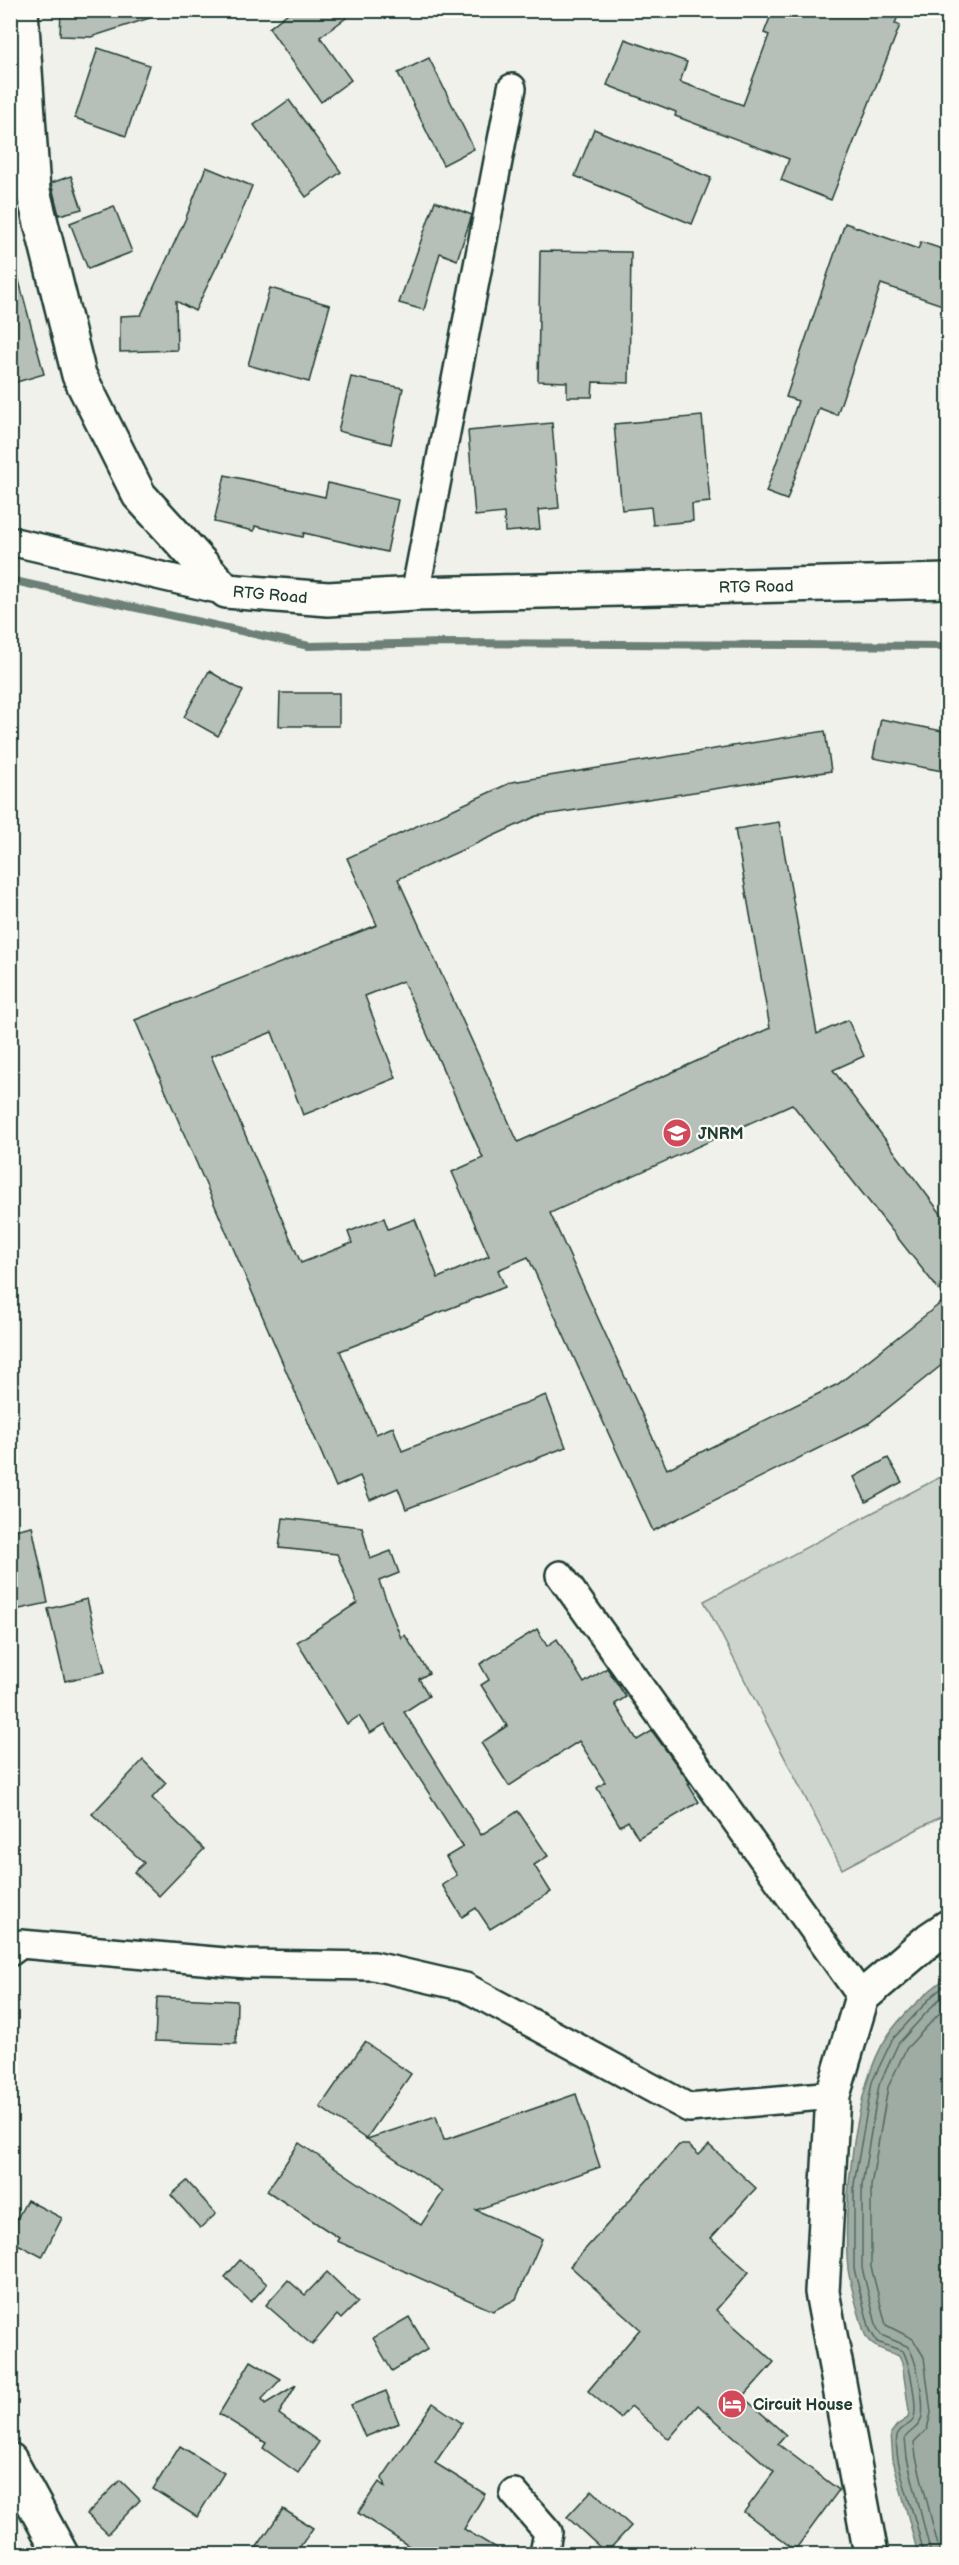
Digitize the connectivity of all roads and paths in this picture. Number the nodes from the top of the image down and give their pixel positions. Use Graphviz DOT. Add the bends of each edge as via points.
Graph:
graph roads {
  1 [pos="21,10"];
  2 [pos="512,88"];
  3 [pos="10,541"];
  4 [pos="948,581"];
  5 [pos="226,591"];
  6 [pos="414,594"];
  7 [pos="560,1575"];
  8 [pos="948,1927"];
  9 [pos="10,1952"];
  10 [pos="862,1997"];
  11 [pos="833,2095"];
  12 [pos="10,2460"];
  13 [pos="514,2493"];
  14 [pos="61,2554"];
  15 [pos="544,2554"];
  16 [pos="872,2554"];
  1 -- 5 [label="main road, RTG Road" via="33,191 79,375 139,495"];
  2 -- 6 [label="street"];
  3 -- 5 [label="street"];
  4 -- 6 [label="main road, RTG Road"];
  5 -- 6 [label="main road, RTG Road" via="328,599"];
  7 -- 10 [label="street"];
  8 -- 10 [label="main road"];
  9 -- 11 [label="street" via="21,1944 247,1964 374,1966 465,1987 689,2108"];
  10 -- 11 [label="main road"];
  11 -- 16 [label="main road" via="822,2292"];
  12 -- 14 [label="main road"];
  13 -- 15 [label="street" via="548,2532"];
}
